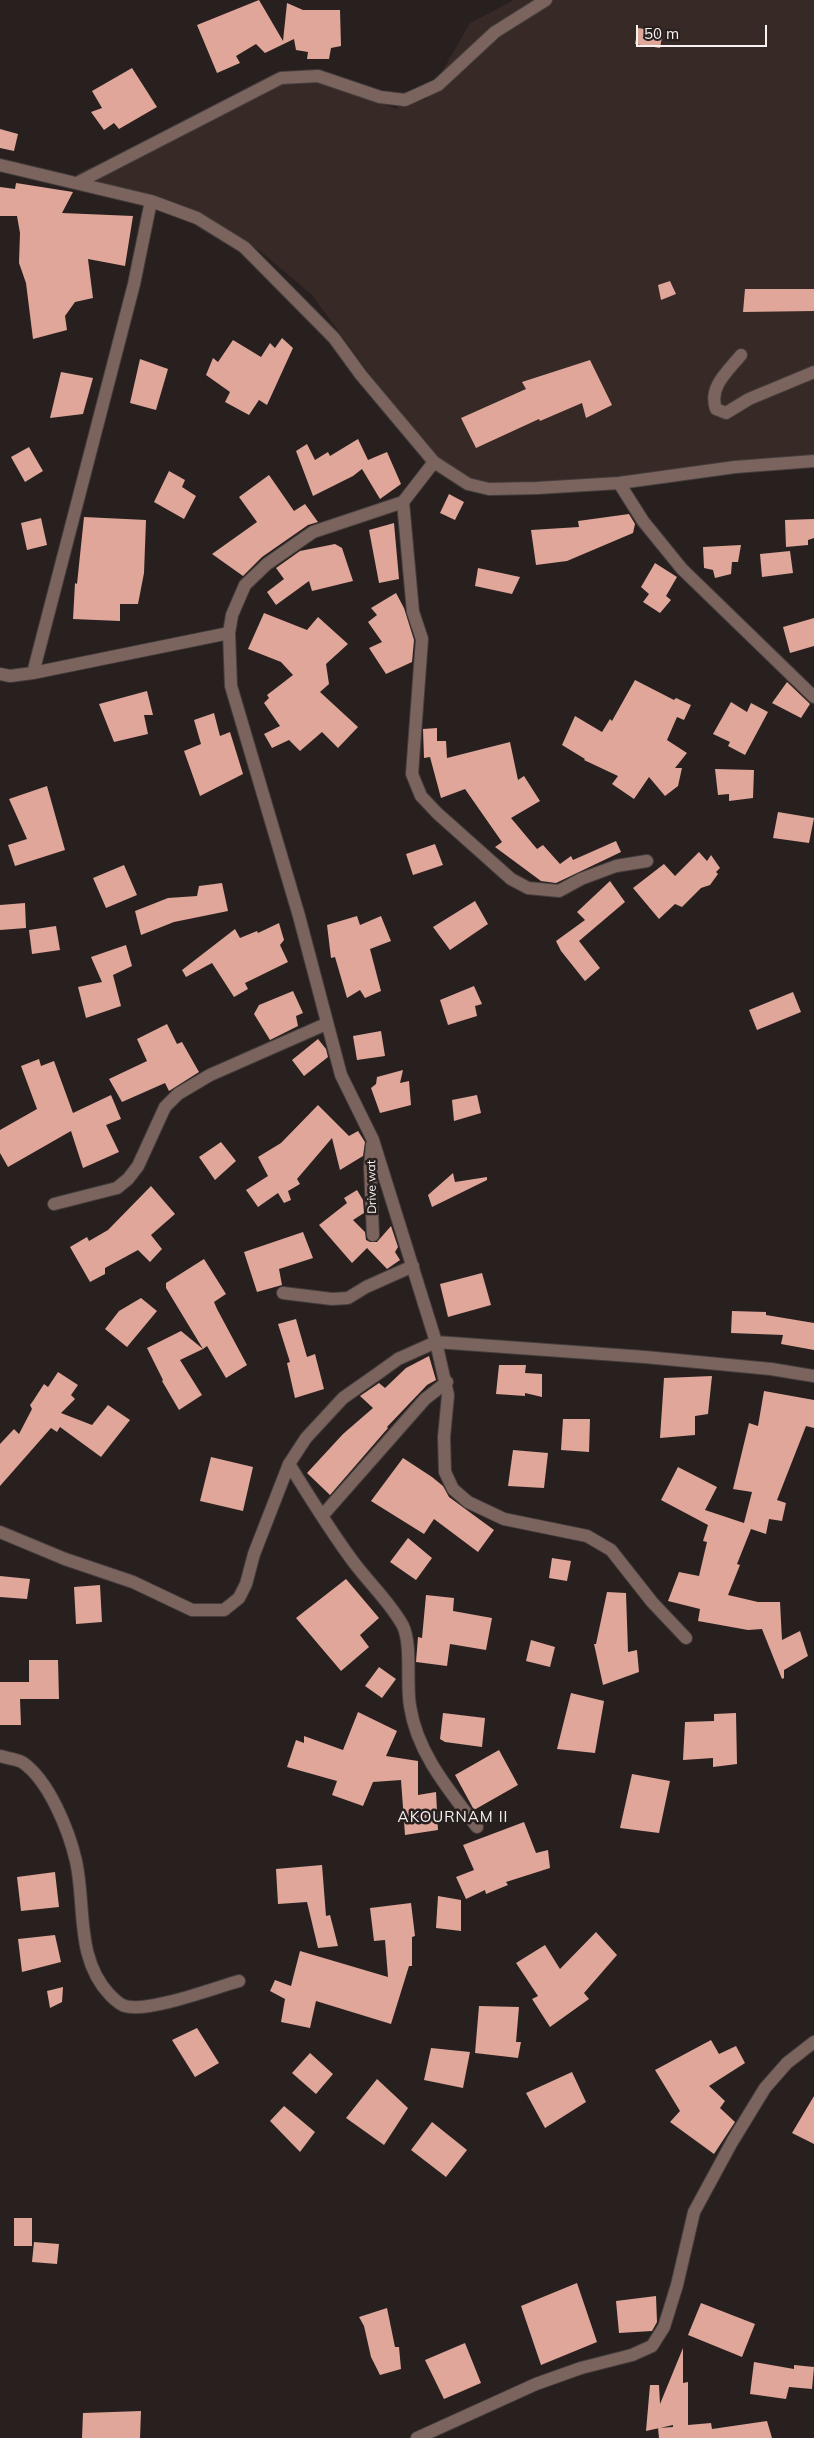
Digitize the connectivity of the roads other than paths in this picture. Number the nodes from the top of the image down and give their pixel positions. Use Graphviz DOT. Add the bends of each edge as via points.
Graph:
graph roads {
  1 [pos="546,0"];
  2 [pos="0,165"];
  3 [pos="77,184"];
  4 [pos="151,201"];
  5 [pos="741,354"];
  6 [pos="814,372"];
  7 [pos="814,461"];
  8 [pos="434,462"];
  9 [pos="619,483"];
  10 [pos="403,502"];
  11 [pos="229,633"];
  12 [pos="33,673"];
  13 [pos="0,674"];
  14 [pos="814,697"];
  15 [pos="647,862"];
  16 [pos="326,1024"];
  17 [pos="373,1140"];
  18 [pos="54,1204"];
  19 [pos="373,1234"];
  20 [pos="413,1266"];
  21 [pos="283,1293"];
  22 [pos="436,1342"];
  23 [pos="814,1376"];
  24 [pos="447,1382"];
  25 [pos="289,1464"];
  26 [pos="322,1516"];
  27 [pos="0,1532"];
  28 [pos="686,1638"];
  29 [pos="0,1756"];
  30 [pos="477,1827"];
  31 [pos="239,1981"];
  32 [pos="814,2042"];
  33 [pos="417,2438"];
  1 -- 3 [label="street" via="495,32 438,85 406,100 380,97 318,76 281,78"];
  2 -- 3 [label="street"];
  3 -- 4 [label="street"];
  4 -- 8 [label="street" via="197,218 244,247 267,268 334,338"];
  4 -- 12 [label="street" via="134,284"];
  5 -- 6 [label="street" via="718,382 712,400 716,410 726,413 749,399"];
  7 -- 9 [label="street"];
  8 -- 9 [label="street" via="468,484 489,489"];
  8 -- 10 [label="street"];
  9 -- 14 [label="street" via="643,521 682,569"];
  10 -- 11 [label="street" via="313,532 267,564 245,585 232,615"];
  10 -- 15 [label="street" via="413,612 422,639 412,774 420,796 511,878 528,888 559,891 616,866"];
  11 -- 12 [label="street"];
  11 -- 16 [label="street" via="231,686"];
  12 -- 13 [label="street"];
  16 -- 17 [label="street" via="341,1075"];
  16 -- 18 [label="street" via="210,1075 178,1094 165,1107 138,1166 128,1179 117,1188"];
  17 -- 19 [label="street, Drive wat" via="370,1167"];
  17 -- 20 [label="street"];
  20 -- 21 [label="street" via="348,1298"];
  20 -- 22 [label="street"];
  22 -- 23 [label="street" via="645,1357"];
  22 -- 24 [label="street"];
  22 -- 25 [label="street" via="398,1359 344,1398 306,1438"];
  24 -- 26 [label="street" via="425,1399"];
  24 -- 28 [label="street" via="445,1472 453,1489 468,1502 504,1519 587,1536 611,1550 652,1602"];
  25 -- 26 [label="street"];
  25 -- 27 [label="street" via="254,1554 246,1584 239,1598 224,1610 192,1610 133,1582"];
  26 -- 30 [label="street" via="403,1627 410,1706 416,1732 443,1783"];
  29 -- 31 [label="street" via="22,1762 43,1784 61,1816 76,1861 86,1948 95,1978 114,1999 124,2006 145,2008"];
  32 -- 33 [label="street" via="786,2063 765,2088 694,2212 664,2327 652,2346 536,2384"];
}
